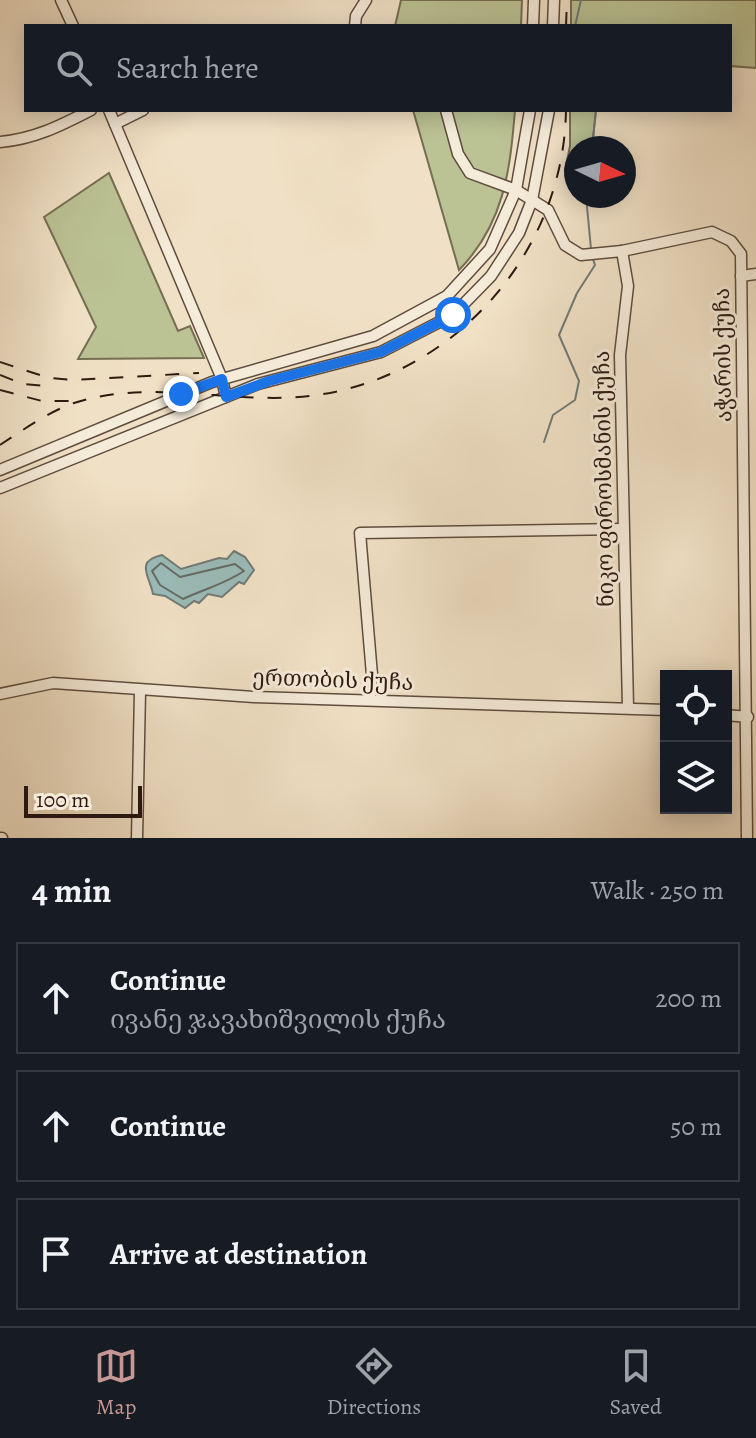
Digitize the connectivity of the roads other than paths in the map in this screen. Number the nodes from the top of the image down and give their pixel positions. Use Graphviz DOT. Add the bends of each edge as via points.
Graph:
graph roads {
  1 [pos="61,0"];
  2 [pos="366,0"];
  3 [pos="534,0"];
  4 [pos="554,0"];
  5 [pos="72,24"];
  6 [pos="355,24"];
  7 [pos="533,24"];
  8 [pos="553,24"];
  9 [pos="87,112"];
  10 [pos="110,112"];
  11 [pos="139,112"];
  12 [pos="447,112"];
  13 [pos="530,112"];
  14 [pos="549,112"];
  15 [pos="115,124"];
  16 [pos="0,142"];
  17 [pos="516,190"];
  18 [pos="532,200"];
  19 [pos="622,251"];
  20 [pos="756,274"];
  21 [pos="741,276"];
  22 [pos="222,379"];
  23 [pos="226,397"];
  24 [pos="0,470"];
  25 [pos="0,488"];
  26 [pos="623,529"];
  27 [pos="140,691"];
  28 [pos="0,694"];
  29 [pos="370,700"];
  30 [pos="628,707"];
  31 [pos="660,710"];
  32 [pos="732,716"];
  33 [pos="748,717"];
  34 [pos="751,745"];
  35 [pos="137,838"];
  36 [pos="747,838"];
  1 -- 5 [label="street"];
  2 -- 6 [label="street"];
  3 -- 7 [label="street"];
  4 -- 8 [label="street"];
  9 -- 16 [label="street" via="53,130"];
  10 -- 15 [label="street"];
  11 -- 15 [label="street"];
  12 -- 17 [label="street, აჭარის ქუჩა" via="458,154 470,173"];
  13 -- 17 [label="street"];
  14 -- 18 [label="street"];
  15 -- 22 [label="street"];
  17 -- 18 [label="street, აჭარის ქუჩა"];
  17 -- 22 [label="street" via="490,249 447,296 373,336"];
  18 -- 19 [label="street, აჭარის ქუჩა" via="548,210 565,245 587,255"];
  18 -- 23 [label="street" via="519,233 491,276 453,315 381,352"];
  19 -- 21 [label="street, აჭარის ქუჩა" via="712,232 731,241 741,254"];
  19 -- 26 [label="street, ნიკო ფიროსმანის ქუჩა" via="628,286 620,355"];
  20 -- 21 [label="street"];
  21 -- 33 [label="street, აჭარის ქუჩა"];
  22 -- 23 [label="street"];
  22 -- 24 [label="street"];
  23 -- 25 [label="street"];
  26 -- 29 [label="street" via="360,533"];
  26 -- 30 [label="street, ნიკო ფიროსმანის ქუჩა"];
  27 -- 28 [label="street, ერთობის ქუჩა" via="53,683"];
  27 -- 29 [label="street, ერთობის ქუჩა"];
  27 -- 35 [label="street"];
  29 -- 30 [label="street, ერთობის ქუჩა"];
  30 -- 31 [label="street, ერთობის ქუჩა"];
  32 -- 33 [label="street"];
  33 -- 34 [label="street, აჭარის ქუჩა"];
  34 -- 36 [label="street, აჭარის ქუჩა"];
}
